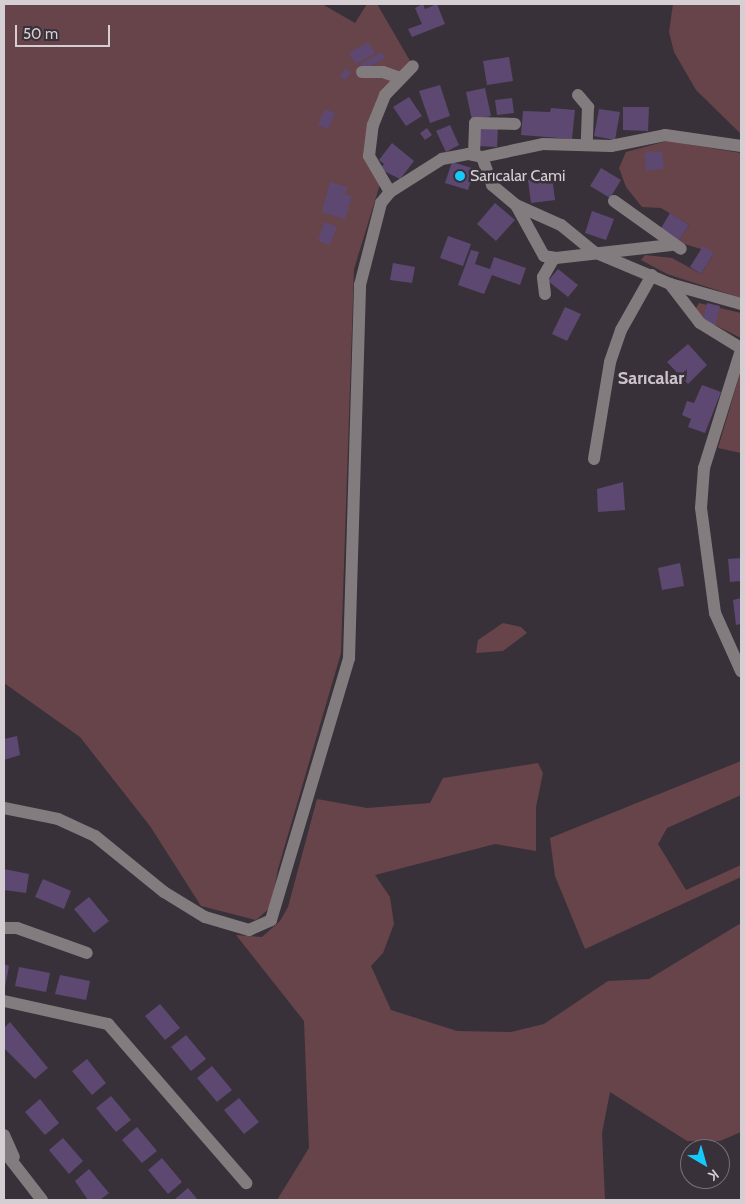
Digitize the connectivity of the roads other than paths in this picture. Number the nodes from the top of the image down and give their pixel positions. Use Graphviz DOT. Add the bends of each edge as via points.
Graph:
graph roads {
  1 [pos="413,66"];
  2 [pos="362,72"];
  3 [pos="400,78"];
  4 [pos="578,95"];
  5 [pos="515,124"];
  6 [pos="587,144"];
  7 [pos="741,146"];
  8 [pos="478,156"];
  9 [pos="390,192"];
  10 [pos="614,201"];
  11 [pos="516,205"];
  12 [pos="594,252"];
  13 [pos="554,258"];
  14 [pos="652,275"];
  15 [pos="670,284"];
  16 [pos="545,294"];
  17 [pos="741,304"];
  18 [pos="741,349"];
  19 [pos="594,459"];
  20 [pos="741,671"];
  21 [pos="4,808"];
  22 [pos="4,928"];
  23 [pos="87,952"];
  24 [pos="4,1001"];
  25 [pos="4,1134"];
  26 [pos="4,1151"];
  27 [pos="16,1162"];
  28 [pos="246,1183"];
  29 [pos="42,1200"];
  1 -- 3 [label="street"];
  2 -- 3 [label="street" via="384,72"];
  3 -- 9 [label="street" via="378,109 369,150 376,174"];
  4 -- 6 [label="street" via="588,107"];
  5 -- 8 [label="street" via="475,123"];
  6 -- 7 [label="street" via="624,145 665,135"];
  6 -- 8 [label="street" via="543,144"];
  8 -- 9 [label="street" via="450,155"];
  8 -- 11 [label="street" via="496,191"];
  9 -- 21 [label="street" via="372,221 360,285 349,658 275,914 265,925 250,930 205,916 157,887 95,836 58,819"];
  10 -- 12 [label="street" via="676,247"];
  11 -- 12 [label="street" via="561,224"];
  11 -- 13 [label="street" via="537,248"];
  12 -- 13 [label="street"];
  12 -- 14 [label="street"];
  13 -- 16 [label="street" via="543,277"];
  14 -- 15 [label="street"];
  14 -- 19 [label="street" via="621,330 610,362"];
  15 -- 17 [label="street"];
  15 -- 18 [label="street" via="700,323"];
  18 -- 20 [label="street" via="704,468 700,508 715,613"];
  22 -- 23 [label="street" via="17,928"];
  24 -- 28 [label="street" via="108,1024"];
  25 -- 27 [label="street"];
  26 -- 27 [label="street"];
  27 -- 29 [label="street"];
}
